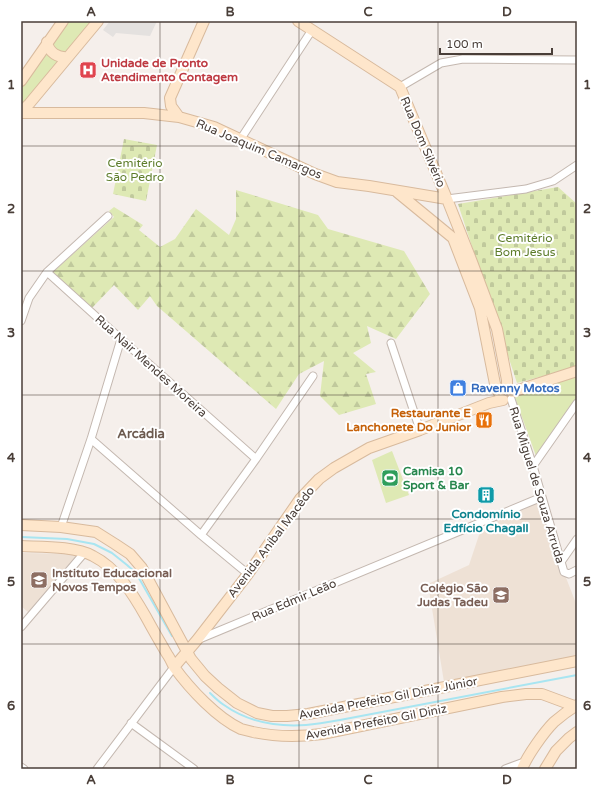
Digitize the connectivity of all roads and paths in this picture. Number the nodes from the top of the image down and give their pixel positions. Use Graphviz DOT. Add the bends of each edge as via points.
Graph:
graph roads {
  1 [pos="63,21"];
  2 [pos="204,21"];
  3 [pos="298,21"];
  4 [pos="95,23"];
  5 [pos="312,30"];
  6 [pos="47,42"];
  7 [pos="68,57"];
  8 [pos="577,60"];
  9 [pos="21,81"];
  10 [pos="400,87"];
  11 [pos="21,112"];
  12 [pos="179,117"];
  13 [pos="240,140"];
  14 [pos="577,165"];
  15 [pos="395,190"];
  16 [pos="447,199"];
  17 [pos="108,216"];
  18 [pos="47,272"];
  19 [pos="21,321"];
  20 [pos="121,339"];
  21 [pos="391,343"];
  22 [pos="577,371"];
  23 [pos="314,376"];
  24 [pos="505,394"];
  25 [pos="577,403"];
  26 [pos="420,430"];
  27 [pos="91,438"];
  28 [pos="256,459"];
  29 [pos="533,466"];
  30 [pos="542,497"];
  31 [pos="21,525"];
  32 [pos="61,527"];
  33 [pos="201,535"];
  34 [pos="577,539"];
  35 [pos="21,546"];
  36 [pos="85,552"];
  37 [pos="561,562"];
  38 [pos="577,570"];
  39 [pos="248,574"];
  40 [pos="21,627"];
  41 [pos="197,640"];
  42 [pos="187,651"];
  43 [pos="577,661"];
  44 [pos="174,667"];
  45 [pos="542,694"];
  46 [pos="576,706"];
  47 [pos="554,722"];
  48 [pos="131,723"];
  49 [pos="577,732"];
  50 [pos="523,765"];
  51 [pos="21,767"];
  52 [pos="24,769"];
  53 [pos="97,769"];
  54 [pos="194,769"];
  55 [pos="505,769"];
  56 [pos="545,769"];
  1 -- 6 [label="street"];
  2 -- 12 [label="street" via="170,98 171,106"];
  3 -- 5 [label="street, Rua Dom Silvério"];
  4 -- 7 [label="street"];
  5 -- 10 [label="street, Rua Dom Silvério"];
  5 -- 13 [label="street"];
  6 -- 7 [label="street" via="48,47 56,55"];
  6 -- 9 [label="street"];
  7 -- 11 [label="street"];
  8 -- 10 [label="street" via="463,59 441,63"];
  10 -- 16 [label="street, Rua Dom Silvério"];
  11 -- 12 [label="street, Rua Joaquim Camargos" via="144,113"];
  12 -- 13 [label="street, Rua Joaquim Camargos" via="214,127"];
  13 -- 15 [label="street, Rua Joaquim Camargos" via="337,182"];
  14 -- 16 [label="street" via="552,181 526,189"];
  15 -- 16 [label="street, Rua Joaquim Camargos"];
  15 -- 24 [label="street, Rua Miguel de Souza Arruda" via="453,238 480,308 496,384"];
  16 -- 24 [label="street, Rua Miguel de Souza Arruda" via="497,329 507,380"];
  17 -- 18 [label="street"];
  18 -- 19 [label="street" via="29,298"];
  18 -- 20 [label="street, Rua Nair Mendes Moreira"];
  20 -- 27 [label="street"];
  20 -- 28 [label="street, Rua Nair Mendes Moreira"];
  21 -- 26 [label="street"];
  22 -- 24 [label="street, Avenida Aníbal Macêdo"];
  23 -- 28 [label="street"];
  24 -- 26 [label="street, Avenida Aníbal Macêdo" via="489,403"];
  24 -- 29 [label="street, Rua Miguel de Souza Arruda"];
  25 -- 29 [label="street"];
  26 -- 39 [label="street, Avenida Aníbal Macêdo" via="369,448 319,479 300,499"];
  27 -- 32 [label="street"];
  27 -- 33 [label="street"];
  28 -- 33 [label="street"];
  29 -- 30 [label="street, Rua Miguel de Souza Arruda"];
  30 -- 37 [label="street, Rua Miguel de Souza Arruda"];
  30 -- 41 [label="street, Rua Edmir Leão"];
  31 -- 32 [label="street, Avenida Prefeito Gil Diniz Júnior"];
  32 -- 42 [label="street, Avenida Prefeito Gil Diniz Júnior" via="96,532 130,554 142,568"];
  33 -- 39 [label="street"];
  34 -- 37 [label="street"];
  35 -- 36 [label="street"];
  36 -- 40 [label="street"];
  36 -- 44 [label="street" via="108,565 134,596"];
  37 -- 38 [label="street, Rua Miguel de Souza Arruda" via="564,572 569,574"];
  39 -- 41 [label="street, Avenida Aníbal Macêdo"];
  41 -- 42 [label="street, Rua Edmir Leão"];
  42 -- 43 [label="street, Avenida Prefeito Gil Diniz Júnior" via="205,676 237,703 257,713 272,716 308,714"];
  42 -- 44 [label="street, Rua Edmir Leão"];
  44 -- 45 [label="street, Avenida Prefeito Gil Diniz" via="208,707 223,718 241,729 281,736 322,734 502,697"];
  44 -- 48 [label="street, Rua Edmir Leão"];
  45 -- 46 [label="street, Avenida Prefeito Gil Diniz"];
  45 -- 47 [label="street" via="558,709"];
  46 -- 47 [label="street"];
  47 -- 50 [label="street"];
  48 -- 53 [label="street, Rua Edmir Leão"];
  48 -- 54 [label="street"];
  49 -- 56 [label="street" via="556,751"];
  50 -- 55 [label="street"];
  51 -- 52 [label="street"];
}
